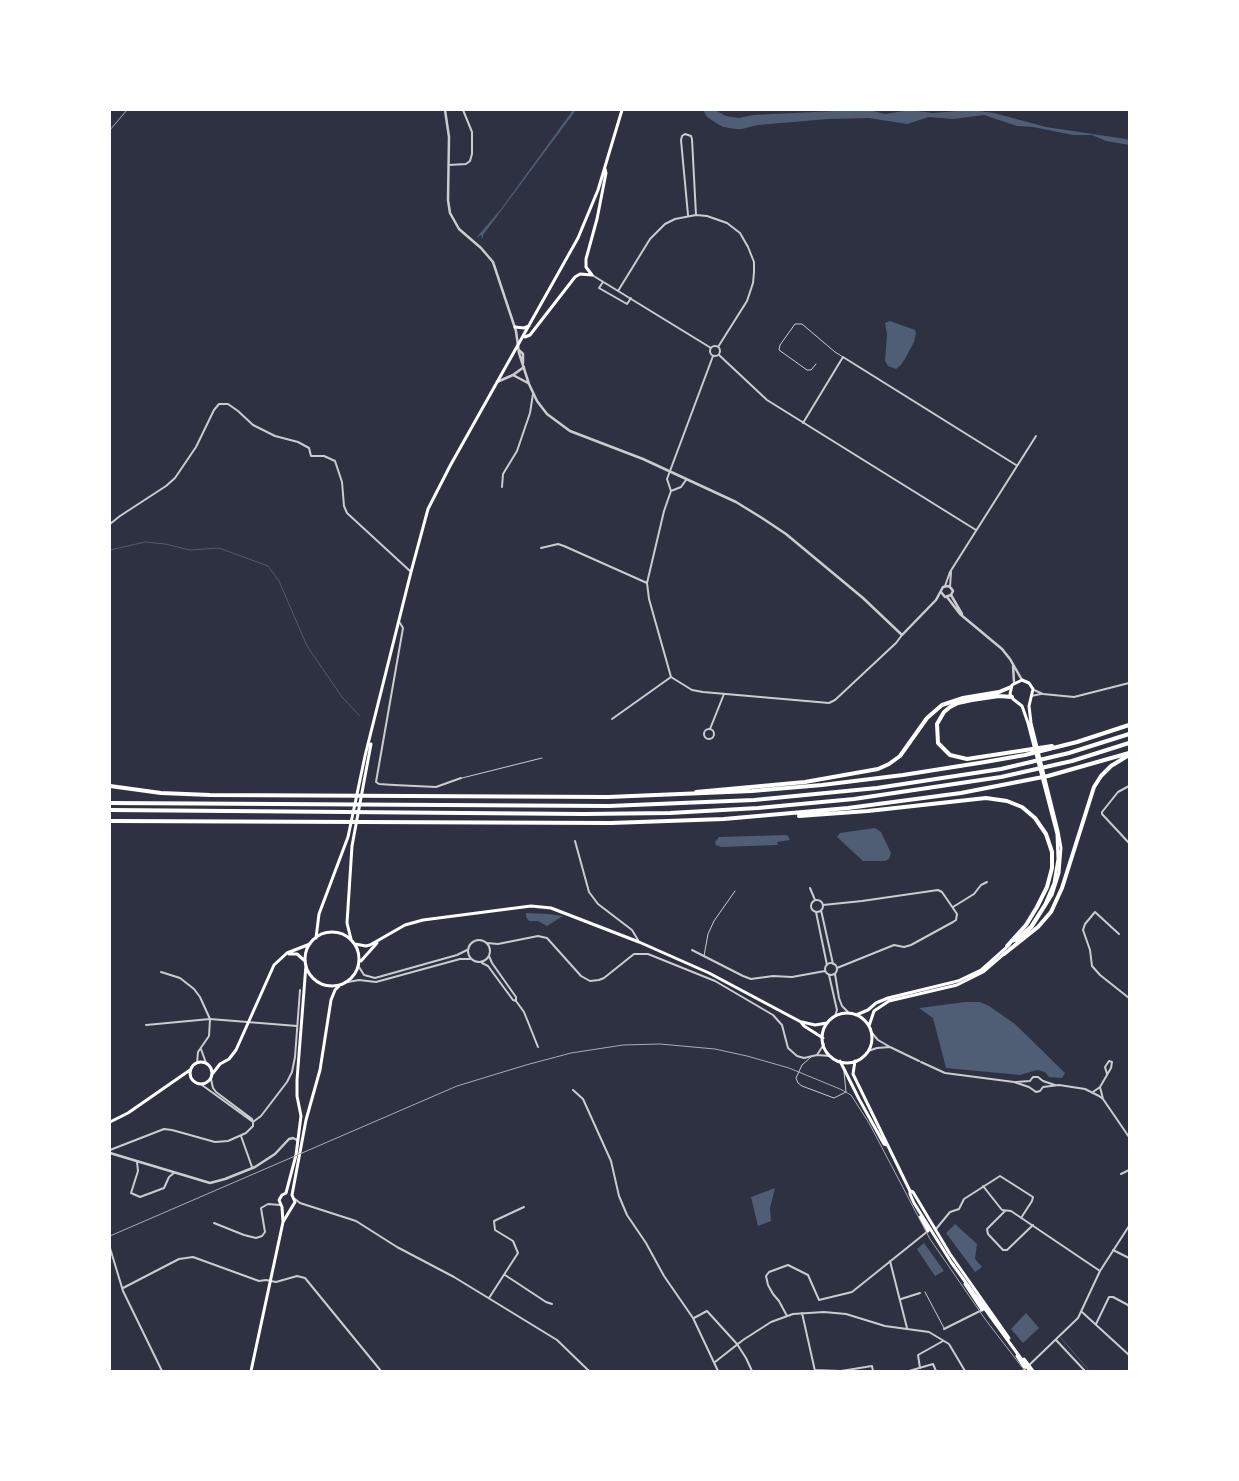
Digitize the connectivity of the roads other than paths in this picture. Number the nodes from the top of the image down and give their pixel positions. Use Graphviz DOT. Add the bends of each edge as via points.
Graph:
graph roads {
  1 [pos="445,110"];
  2 [pos="463,110"];
  3 [pos="622,110"];
  4 [pos="449,165"];
  5 [pos="604,169"];
  6 [pos="688,215"];
  7 [pos="696,215"];
  8 [pos="592,275"];
  9 [pos="603,282"];
  10 [pos="618,290"];
  11 [pos="631,298"];
  12 [pos="530,326"];
  13 [pos="515,327"];
  14 [pos="524,337"];
  15 [pos="519,346"];
  16 [pos="718,347"];
  17 [pos="711,348"];
  18 [pos="719,355"];
  19 [pos="713,356"];
  20 [pos="842,357"];
  21 [pos="816,364"];
  22 [pos="524,365"];
  23 [pos="513,375"];
  24 [pos="497,382"];
  25 [pos="529,384"];
  26 [pos="533,394"];
  27 [pos="803,423"];
  28 [pos="1036,436"];
  29 [pos="1016,465"];
  30 [pos="670,473"];
  31 [pos="686,480"];
  32 [pos="502,487"];
  33 [pos="671,491"];
  34 [pos="110,524"];
  35 [pos="976,530"];
  36 [pos="541,548"];
  37 [pos="952,570"];
  38 [pos="411,572"];
  39 [pos="647,583"];
  40 [pos="945,586"];
  41 [pos="950,586"];
  42 [pos="941,591"];
  43 [pos="951,595"];
  44 [pos="945,597"];
  45 [pos="936,600"];
  46 [pos="964,617"];
  47 [pos="399,622"];
  48 [pos="902,635"];
  49 [pos="1013,665"];
  50 [pos="671,677"];
  51 [pos="1022,680"];
  52 [pos="1014,682"];
  53 [pos="1129,683"];
  54 [pos="1011,687"];
  55 [pos="1033,689"];
  56 [pos="724,694"];
  57 [pos="1043,694"];
  58 [pos="1012,697"];
  59 [pos="1031,697"];
  60 [pos="1018,702"];
  61 [pos="612,719"];
  62 [pos="1129,725"];
  63 [pos="710,730"];
  64 [pos="1129,734"];
  65 [pos="372,735"];
  66 [pos="1033,735"];
  67 [pos="1077,742"];
  68 [pos="1129,743"];
  69 [pos="1129,754"];
  70 [pos="542,758"];
  71 [pos="461,778"];
  72 [pos="110,786"];
  73 [pos="1129,786"];
  74 [pos="1047,790"];
  75 [pos="659,796"];
  76 [pos="110,803"];
  77 [pos="110,810"];
  78 [pos="769,816"];
  79 [pos="110,821"];
  80 [pos="575,841"];
  81 [pos="1129,843"];
  82 [pos="987,882"];
  83 [pos="810,888"];
  84 [pos="735,890"];
  85 [pos="815,900"];
  86 [pos="823,905"];
  87 [pos="953,907"];
  88 [pos="821,910"];
  89 [pos="816,912"];
  90 [pos="1120,934"];
  91 [pos="316,938"];
  92 [pos="350,939"];
  93 [pos="379,941"];
  94 [pos="639,942"];
  95 [pos="487,943"];
  96 [pos="310,944"];
  97 [pos="355,944"];
  98 [pos="498,944"];
  99 [pos="1007,946"];
  100 [pos="468,950"];
  101 [pos="490,950"];
  102 [pos="692,950"];
  103 [pos="1004,954"];
  104 [pos="489,956"];
  105 [pos="704,956"];
  106 [pos="281,957"];
  107 [pos="470,958"];
  108 [pos="360,962"];
  109 [pos="481,962"];
  110 [pos="306,963"];
  111 [pos="833,964"];
  112 [pos="827,965"];
  113 [pos="359,967"];
  114 [pos="837,968"];
  115 [pos="825,971"];
  116 [pos="162,972"];
  117 [pos="835,974"];
  118 [pos="829,975"];
  119 [pos="348,982"];
  120 [pos="339,986"];
  121 [pos="300,990"];
  122 [pos="1129,998"];
  123 [pos="516,1001"];
  124 [pos="849,1013"];
  125 [pos="856,1014"];
  126 [pos="835,1016"];
  127 [pos="210,1018"];
  128 [pos="801,1022"];
  129 [pos="827,1023"];
  130 [pos="146,1025"];
  131 [pos="297,1026"];
  132 [pos="869,1026"];
  133 [pos="872,1033"];
  134 [pos="823,1038"];
  135 [pos="824,1044"];
  136 [pos="538,1047"];
  137 [pos="890,1047"];
  138 [pos="201,1049"];
  139 [pos="868,1052"];
  140 [pos="817,1055"];
  141 [pos="830,1056"];
  142 [pos="811,1057"];
  143 [pos="856,1061"];
  144 [pos="840,1062"];
  145 [pos="196,1063"];
  146 [pos="207,1063"];
  147 [pos="220,1064"];
  148 [pos="845,1069"];
  149 [pos="190,1070"];
  150 [pos="213,1073"];
  151 [pos="1107,1074"];
  152 [pos="179,1079"];
  153 [pos="192,1079"];
  154 [pos="211,1079"];
  155 [pos="1030,1081"];
  156 [pos="1043,1081"];
  157 [pos="1014,1082"];
  158 [pos="202,1085"];
  159 [pos="1059,1085"];
  160 [pos="1029,1087"];
  161 [pos="1043,1087"];
  162 [pos="1100,1087"];
  163 [pos="860,1088"];
  164 [pos="573,1090"];
  165 [pos="854,1090"];
  166 [pos="1092,1092"];
  167 [pos="221,1097"];
  168 [pos="1103,1099"];
  169 [pos="110,1122"];
  170 [pos="253,1122"];
  171 [pos="241,1136"];
  172 [pos="1129,1137"];
  173 [pos="298,1142"];
  174 [pos="887,1145"];
  175 [pos="110,1152"];
  176 [pos="137,1162"];
  177 [pos="253,1168"];
  178 [pos="1129,1170"];
  179 [pos="174,1173"];
  180 [pos="1121,1174"];
  181 [pos="983,1186"];
  182 [pos="910,1192"];
  183 [pos="286,1193"];
  184 [pos="292,1195"];
  185 [pos="295,1199"];
  186 [pos="300,1203"];
  187 [pos="914,1203"];
  188 [pos="280,1204"];
  189 [pos="294,1204"];
  190 [pos="524,1207"];
  191 [pos="291,1208"];
  192 [pos="1005,1211"];
  193 [pos="1021,1218"];
  194 [pos="214,1222"];
  195 [pos="283,1222"];
  196 [pos="1033,1226"];
  197 [pos="1129,1226"];
  198 [pos="931,1229"];
  199 [pos="110,1248"];
  200 [pos="1113,1250"];
  201 [pos="1129,1258"];
  202 [pos="890,1261"];
  203 [pos="1100,1271"];
  204 [pos="504,1275"];
  205 [pos="270,1281"];
  206 [pos="123,1288"];
  207 [pos="926,1292"];
  208 [pos="920,1293"];
  209 [pos="489,1298"];
  210 [pos="900,1299"];
  211 [pos="552,1304"];
  212 [pos="1129,1307"];
  213 [pos="985,1308"];
  214 [pos="1082,1312"];
  215 [pos="802,1313"];
  216 [pos="787,1316"];
  217 [pos="693,1318"];
  218 [pos="1096,1324"];
  219 [pos="907,1328"];
  220 [pos="944,1329"];
  221 [pos="1056,1340"];
  222 [pos="943,1341"];
  223 [pos="737,1344"];
  224 [pos="1129,1355"];
  225 [pos="715,1362"];
  226 [pos="920,1368"];
  227 [pos="1026,1368"];
  228 [pos="815,1370"];
  229 [pos="162,1371"];
  230 [pos="251,1371"];
  231 [pos="380,1371"];
  232 [pos="589,1371"];
  233 [pos="718,1371"];
  234 [pos="752,1371"];
  235 [pos="873,1371"];
  236 [pos="909,1371"];
  237 [pos="936,1371"];
  238 [pos="965,1371"];
  239 [pos="1032,1371"];
  240 [pos="1085,1371"];
  1 -- 4 [label="street"];
  2 -- 4 [label="street" via="472,132 472,154 466,164"];
  3 -- 5 [label="main road"];
  4 -- 13 [label="street" via="450,213 459,229 493,262"];
  5 -- 8 [label="main road" via="606,173 597,219 586,259 586,267"];
  5 -- 12 [label="main road" via="578,238"];
  6 -- 7 [label="street"];
  6 -- 7 [label="street" via="681,140 685,134 691,136 693,142"];
  6 -- 10 [label="street" via="665,224 657,231"];
  7 -- 16 [label="street" via="717,219 734,228 740,233 754,262 750,292"];
  8 -- 9 [label="street"];
  8 -- 14 [label="main road" via="575,277 530,334"];
  9 -- 10 [label="street"];
  9 -- 11 [label="street" via="599,288 627,304"];
  10 -- 11 [label="street"];
  11 -- 17 [label="street"];
  12 -- 13 [label="main road"];
  12 -- 14 [label="main road"];
  13 -- 15 [label="street"];
  14 -- 15 [label="main road"];
  15 -- 22 [label="street"];
  15 -- 24 [label="main road"];
  16 -- 17 [label="street"];
  16 -- 18 [label="street"];
  17 -- 19 [label="street"];
  18 -- 19 [label="street"];
  18 -- 27 [label="street" via="767,400"];
  19 -- 30 [label="street"];
  20 -- 21 [label="lane" via="802,324 795,324 778,350 807,370"];
  20 -- 27 [label="street"];
  20 -- 29 [label="street"];
  22 -- 23 [label="street"];
  22 -- 25 [label="street"];
  23 -- 24 [label="street"];
  23 -- 25 [label="street"];
  24 -- 38 [label="main road" via="433,498"];
  25 -- 26 [label="street"];
  26 -- 30 [label="street" via="547,414 570,431 636,456"];
  26 -- 32 [label="street" via="530,413 517,451 503,474"];
  27 -- 35 [label="street"];
  28 -- 29 [label="street"];
  29 -- 35 [label="street"];
  30 -- 31 [label="street"];
  30 -- 33 [label="street" via="667,479"];
  31 -- 33 [label="street" via="681,487"];
  31 -- 48 [label="street" via="736,502 786,534"];
  33 -- 39 [label="street"];
  34 -- 38 [label="street" via="175,478 196,447 214,410 219,404 228,404 250,423 309,448 311,456 324,456 335,461 347,513"];
  35 -- 37 [label="street"];
  36 -- 39 [label="street" via="558,544"];
  37 -- 40 [label="street"];
  37 -- 41 [label="street"];
  38 -- 47 [label="main road"];
  39 -- 50 [label="street" via="648,599"];
  40 -- 41 [label="street"];
  40 -- 42 [label="street"];
  41 -- 43 [label="street"];
  42 -- 44 [label="street"];
  42 -- 45 [label="street"];
  43 -- 44 [label="street"];
  43 -- 46 [label="street"];
  44 -- 45 [label="street"];
  44 -- 46 [label="street"];
  45 -- 48 [label="street"];
  46 -- 49 [label="street" via="1002,649"];
  47 -- 65 [label="main road"];
  47 -- 71 [label="street" via="403,628 376,782 436,787"];
  48 -- 56 [label="street" via="828,703"];
  49 -- 51 [label="street"];
  49 -- 52 [label="street"];
  50 -- 56 [label="street" via="692,690"];
  50 -- 61 [label="street"];
  51 -- 52 [label="main road"];
  51 -- 55 [label="main road"];
  52 -- 54 [label="main road"];
  53 -- 57 [label="street" via="1074,697"];
  54 -- 58 [label="main road"];
  54 -- 75 [label="highway" via="942,705 927,718 900,756 875,770 805,782"];
  55 -- 57 [label="street"];
  55 -- 59 [label="main road"];
  56 -- 63 [label="street"];
  57 -- 59 [label="street"];
  58 -- 60 [label="main road"];
  58 -- 67 [label="highway" via="972,700 950,707 936,724 938,743 950,756 968,759"];
  59 -- 60 [label="main road" via="1025,702"];
  59 -- 66 [label="main road"];
  60 -- 66 [label="main road" via="1026,713"];
  62 -- 67 [label="highway"];
  63 -- 63 [label="street" via="704,733 708,740 714,735"];
  64 -- 76 [label="highway" via="1069,753 1001,769 877,788 754,800 609,806"];
  65 -- 91 [label="main road" via="348,836 321,908"];
  65 -- 92 [label="main road" via="353,836 347,917"];
  66 -- 74 [label="main road"];
  67 -- 75 [label="highway" via="1025,755 903,775 782,789"];
  68 -- 77 [label="highway" via="1072,761 1001,777 854,799 758,808 583,814"];
  69 -- 78 [label="highway" via="999,786 875,805"];
  69 -- 103 [label="highway" via="1110,766 1094,787 1054,906 1041,923"];
  70 -- 71 [label="lane"];
  72 -- 75 [label="highway" via="189,795"];
  73 -- 81 [label="street" via="1118,792 1102,812"];
  74 -- 99 [label="main road" via="1058,848 1054,884 1039,915"];
  74 -- 103 [label="main road" via="1061,848 1059,873 1040,916"];
  78 -- 79 [label="highway" via="611,823"];
  78 -- 99 [label="highway" via="831,814 986,798 1018,805 1044,830 1051,849 1052,868 1048,887 1038,907"];
  80 -- 94 [label="street" via="589,892 598,904 632,930"];
  82 -- 87 [label="street"];
  83 -- 85 [label="street"];
  84 -- 105 [label="lane" via="714,921"];
  85 -- 86 [label="street"];
  85 -- 89 [label="street" via="811,906"];
  86 -- 87 [label="street" via="939,890"];
  86 -- 88 [label="street"];
  87 -- 114 [label="street" via="957,914 955,921 927,937 908,946 894,945"];
  88 -- 89 [label="street"];
  88 -- 111 [label="street"];
  89 -- 112 [label="street"];
  90 -- 122 [label="street" via="1095,912 1083,930 1092,966"];
  91 -- 92 [label="main road" via="337,932"];
  91 -- 96 [label="main road"];
  92 -- 97 [label="main road"];
  93 -- 94 [label="main road" via="404,926 423,920 531,906 566,912"];
  93 -- 97 [label="main road" via="366,946"];
  93 -- 108 [label="main road"];
  94 -- 128 [label="main road" via="722,979"];
  95 -- 98 [label="street"];
  95 -- 100 [label="street" via="474,940"];
  95 -- 101 [label="street"];
  96 -- 106 [label="main road"];
  96 -- 110 [label="main road"];
  97 -- 108 [label="main road"];
  98 -- 101 [label="street"];
  98 -- 142 [label="street" via="538,936 547,938 581,976 590,981 604,978 634,954 650,955 714,981 773,1015 782,1024 790,1051 801,1057"];
  99 -- 125 [label="main road" via="981,970 958,981 888,998"];
  100 -- 107 [label="street"];
  100 -- 113 [label="street" via="375,978 367,977"];
  101 -- 104 [label="street"];
  102 -- 105 [label="street"];
  103 -- 132 [label="main road" via="983,972 957,985 889,1001 874,1011"];
  104 -- 109 [label="street"];
  104 -- 123 [label="street"];
  105 -- 115 [label="street" via="752,979"];
  106 -- 110 [label="main road" via="297,954"];
  106 -- 147 [label="main road" via="271,970 233,1054"];
  107 -- 109 [label="street"];
  107 -- 119 [label="street" via="374,983"];
  108 -- 113 [label="main road"];
  109 -- 123 [label="street" via="488,966"];
  110 -- 120 [label="main road" via="308,972 318,982"];
  110 -- 173 [label="main road" via="297,1080 301,1116"];
  111 -- 112 [label="street"];
  111 -- 114 [label="street"];
  112 -- 115 [label="street"];
  113 -- 119 [label="main road"];
  114 -- 117 [label="street"];
  115 -- 118 [label="street"];
  116 -- 127 [label="street" via="182,979 194,989"];
  117 -- 118 [label="street"];
  117 -- 124 [label="street" via="839,998"];
  118 -- 126 [label="street" via="837,1010"];
  119 -- 120 [label="main road"];
  120 -- 184 [label="main road" via="331,1000 320,1070 309,1106"];
  121 -- 131 [label="street"];
  123 -- 136 [label="street"];
  124 -- 125 [label="main road"];
  124 -- 126 [label="main road"];
  125 -- 132 [label="main road"];
  126 -- 129 [label="main road"];
  127 -- 130 [label="street"];
  127 -- 131 [label="street"];
  127 -- 138 [label="street" via="209,1036"];
  128 -- 129 [label="main road" via="815,1026"];
  128 -- 134 [label="main road"];
  129 -- 134 [label="main road"];
  131 -- 170 [label="street" via="290,1078"];
  132 -- 133 [label="main road"];
  133 -- 137 [label="street"];
  133 -- 139 [label="main road"];
  134 -- 135 [label="main road"];
  135 -- 140 [label="street"];
  135 -- 141 [label="main road"];
  137 -- 139 [label="street"];
  137 -- 157 [label="street" via="945,1073"];
  138 -- 145 [label="street"];
  138 -- 146 [label="street"];
  139 -- 143 [label="main road"];
  140 -- 141 [label="street"];
  140 -- 142 [label="street"];
  141 -- 144 [label="main road"];
  142 -- 148 [label="lane" via="802,1065 796,1078 798,1083 833,1098 845,1093"];
  143 -- 144 [label="main road"];
  143 -- 163 [label="main road" via="853,1074"];
  144 -- 148 [label="main road"];
  145 -- 146 [label="main road"];
  145 -- 149 [label="main road"];
  146 -- 147 [label="main road"];
  146 -- 150 [label="main road"];
  147 -- 150 [label="main road"];
  148 -- 165 [label="main road"];
  149 -- 152 [label="main road"];
  149 -- 153 [label="main road"];
  150 -- 154 [label="main road"];
  151 -- 162 [label="street"];
  152 -- 153 [label="main road"];
  152 -- 169 [label="main road"];
  153 -- 158 [label="main road"];
  154 -- 158 [label="main road"];
  154 -- 167 [label="street" via="214,1090"];
  155 -- 156 [label="street" via="1035,1077"];
  155 -- 157 [label="street"];
  155 -- 160 [label="street"];
  156 -- 159 [label="street"];
  156 -- 161 [label="street"];
  157 -- 160 [label="street"];
  158 -- 167 [label="street"];
  159 -- 161 [label="street"];
  159 -- 166 [label="street"];
  160 -- 161 [label="street" via="1036,1092"];
  162 -- 166 [label="street"];
  162 -- 168 [label="street"];
  163 -- 165 [label="main road"];
  163 -- 174 [label="main road"];
  164 -- 217 [label="street" via="583,1099 611,1161 627,1215"];
  165 -- 174 [label="main road"];
  166 -- 168 [label="street"];
  167 -- 170 [label="street"];
  168 -- 172 [label="street"];
  170 -- 171 [label="street" via="253,1126"];
  171 -- 175 [label="street" via="215,1142 164,1129"];
  171 -- 177 [label="street"];
  173 -- 177 [label="street" via="289,1138 275,1154"];
  173 -- 183 [label="main road"];
  174 -- 182 [label="main road"];
  175 -- 176 [label="street"];
  176 -- 179 [label="street"];
  176 -- 179 [label="street" via="138,1171 131,1193 140,1197 164,1188"];
  177 -- 179 [label="street" via="210,1182"];
  178 -- 180 [label="street"];
  181 -- 192 [label="street"];
  181 -- 193 [label="street" via="1000,1176 1033,1197"];
  181 -- 198 [label="street"];
  182 -- 187 [label="main road"];
  182 -- 198 [label="main road" via="913,1192"];
  183 -- 184 [label="main road"];
  183 -- 188 [label="main road" via="282,1195"];
  184 -- 185 [label="main road"];
  185 -- 186 [label="street"];
  185 -- 189 [label="main road"];
  186 -- 189 [label="street"];
  186 -- 209 [label="street" via="356,1221"];
  187 -- 198 [label="main road"];
  187 -- 198 [label="main road"];
  188 -- 191 [label="main road" via="286,1209"];
  188 -- 194 [label="street" via="264,1205 261,1212 266,1228 262,1236 256,1238"];
  188 -- 195 [label="main road"];
  189 -- 191 [label="main road"];
  190 -- 204 [label="street" via="494,1221 495,1230 512,1240 518,1253"];
  191 -- 195 [label="main road"];
  192 -- 193 [label="street"];
  192 -- 196 [label="street" via="987,1229 1003,1250"];
  193 -- 196 [label="street"];
  195 -- 205 [label="main road"];
  196 -- 203 [label="street"];
  197 -- 200 [label="street"];
  198 -- 202 [label="street"];
  198 -- 213 [label="main road"];
  198 -- 213 [label="main road"];
  199 -- 206 [label="street"];
  200 -- 201 [label="street"];
  200 -- 203 [label="street"];
  202 -- 210 [label="street"];
  202 -- 216 [label="street" via="852,1292 819,1300 808,1275 788,1265 769,1272 766,1276 768,1285"];
  203 -- 214 [label="street"];
  204 -- 209 [label="street"];
  204 -- 211 [label="street"];
  205 -- 206 [label="street" via="259,1281 193,1256 178,1259"];
  205 -- 230 [label="main road"];
  205 -- 231 [label="street" via="297,1276 305,1278"];
  206 -- 229 [label="street"];
  207 -- 220 [label="lane"];
  208 -- 210 [label="street"];
  209 -- 232 [label="street" via="557,1340"];
  210 -- 219 [label="street"];
  212 -- 218 [label="street" via="1109,1297"];
  213 -- 220 [label="street"];
  213 -- 227 [label="main road"];
  213 -- 227 [label="main road"];
  214 -- 218 [label="street"];
  214 -- 221 [label="street"];
  215 -- 216 [label="street"];
  215 -- 219 [label="street" via="834,1312 871,1323"];
  215 -- 228 [label="street"];
  216 -- 223 [label="street"];
  217 -- 223 [label="street" via="707,1311"];
  217 -- 225 [label="street"];
  218 -- 224 [label="street"];
  219 -- 238 [label="street" via="925,1330 944,1340"];
  221 -- 227 [label="street"];
  221 -- 240 [label="street"];
  222 -- 226 [label="street" via="918,1355"];
  223 -- 225 [label="street"];
  223 -- 234 [label="street"];
  225 -- 233 [label="street"];
  226 -- 236 [label="street"];
  226 -- 237 [label="street" via="934,1364"];
  227 -- 239 [label="main road"];
  228 -- 235 [label="street" via="841,1371 872,1366"];
}
